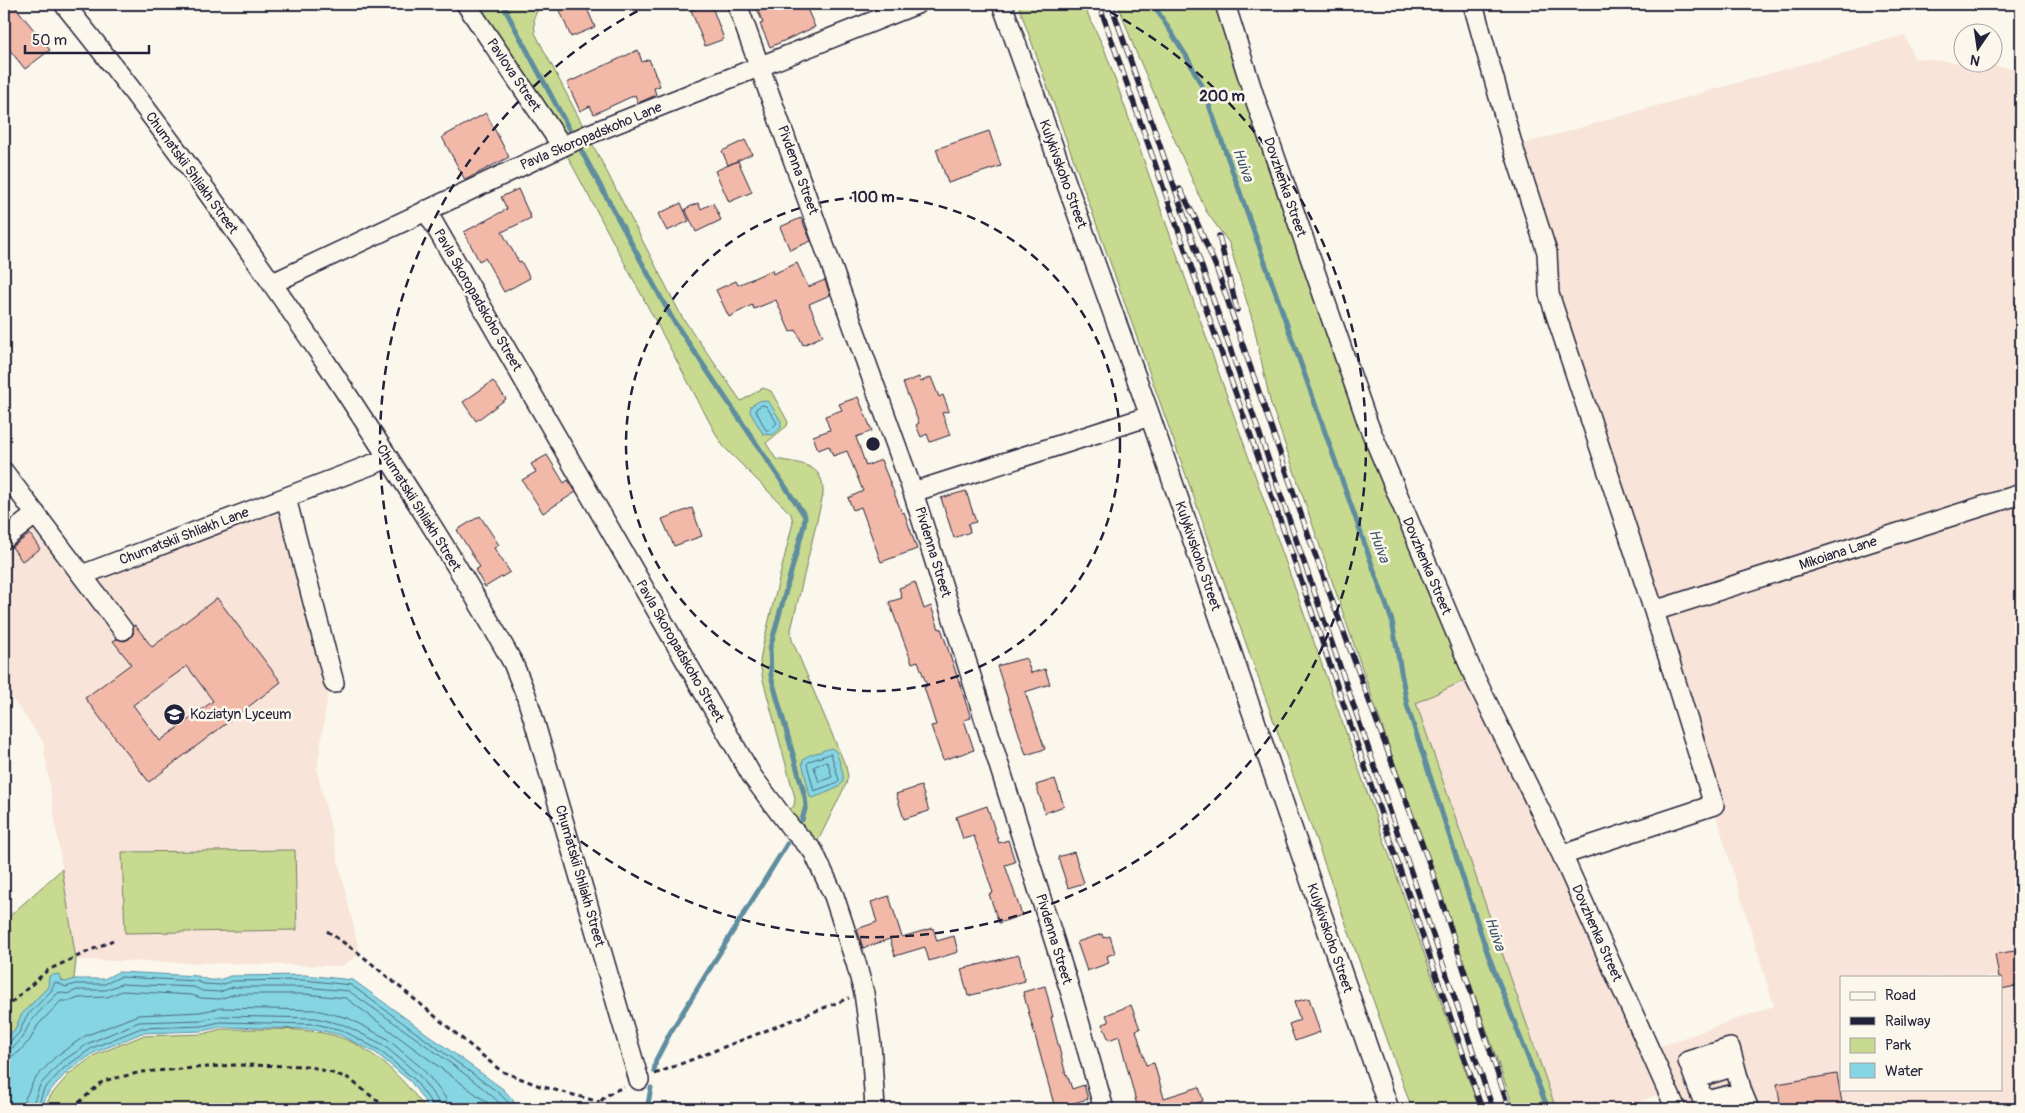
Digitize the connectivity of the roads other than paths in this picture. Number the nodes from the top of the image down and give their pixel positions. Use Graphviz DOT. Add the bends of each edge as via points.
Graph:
graph roads {
  1 [pos="64,4"];
  2 [pos="466,4"];
  3 [pos="737,4"];
  4 [pos="916,4"];
  5 [pos="1002,4"];
  6 [pos="1225,4"];
  7 [pos="1473,4"];
  8 [pos="760,65"];
  9 [pos="562,146"];
  10 [pos="426,210"];
  11 [pos="273,283"];
  12 [pos="1150,416"];
  13 [pos="389,458"];
  14 [pos="4,472"];
  15 [pos="913,492"];
  16 [pos="2021,494"];
  17 [pos="286,498"];
  18 [pos="36,514"];
  19 [pos="4,539"];
  20 [pos="82,575"];
  21 [pos="1654,612"];
  22 [pos="123,630"];
  23 [pos="334,683"];
  24 [pos="1562,855"];
  25 [pos="639,1080"];
  26 [pos="1699,1091"];
  27 [pos="1745,1101"];
  28 [pos="1674,1104"];
  29 [pos="875,1109"];
  30 [pos="1104,1109"];
  31 [pos="1389,1109"];
  32 [pos="1706,1109"];
  33 [pos="1718,1109"];
  1 -- 11 [label="street, Chumatskii Shliakh Street"];
  2 -- 9 [label="street, Pavlova Street"];
  3 -- 8 [label="street, Pivdenna Street"];
  4 -- 8 [label="street, Pavla Skoropadskoho Lane"];
  5 -- 12 [label="street, Kulykivskoho Street"];
  6 -- 24 [label="street, Dovzhenka Street" via="1254,99 1368,424 1474,676"];
  7 -- 21 [label="street" via="1547,252 1549,294"];
  8 -- 9 [label="street, Pavla Skoropadskoho Lane"];
  8 -- 15 [label="street, Pivdenna Street"];
  9 -- 10 [label="street, Pavla Skoropadskoho Lane"];
  10 -- 11 [label="street, Pavla Skoropadskoho Lane"];
  10 -- 29 [label="street, Pavla Skoropadskoho Street" via="752,776 820,863 840,914 864,993 871,1037"];
  11 -- 13 [label="street, Chumatskii Shliakh Street"];
  12 -- 15 [label="street"];
  12 -- 31 [label="street, Kulykivskoho Street"];
  13 -- 17 [label="street, Chumatskii Shliakh Lane"];
  13 -- 25 [label="street, Chumatskii Shliakh Street" via="495,630 526,695"];
  14 -- 18 [label="street"];
  15 -- 30 [label="street, Pivdenna Street" via="1073,1000"];
  16 -- 21 [label="street, Mikoiana Lane"];
  17 -- 20 [label="street, Chumatskii Shliakh Lane"];
  17 -- 23 [label="street"];
  18 -- 19 [label="street"];
  18 -- 20 [label="street"];
  20 -- 22 [label="street"];
  21 -- 24 [label="street" via="1714,806"];
  24 -- 28 [label="street, Dovzhenka Street"];
  26 -- 27 [label="street" via="1706,1102"];
  26 -- 27 [label="street" via="1688,1061 1730,1048"];
  26 -- 28 [label="street"];
  26 -- 32 [label="street"];
  27 -- 33 [label="street"];
}
